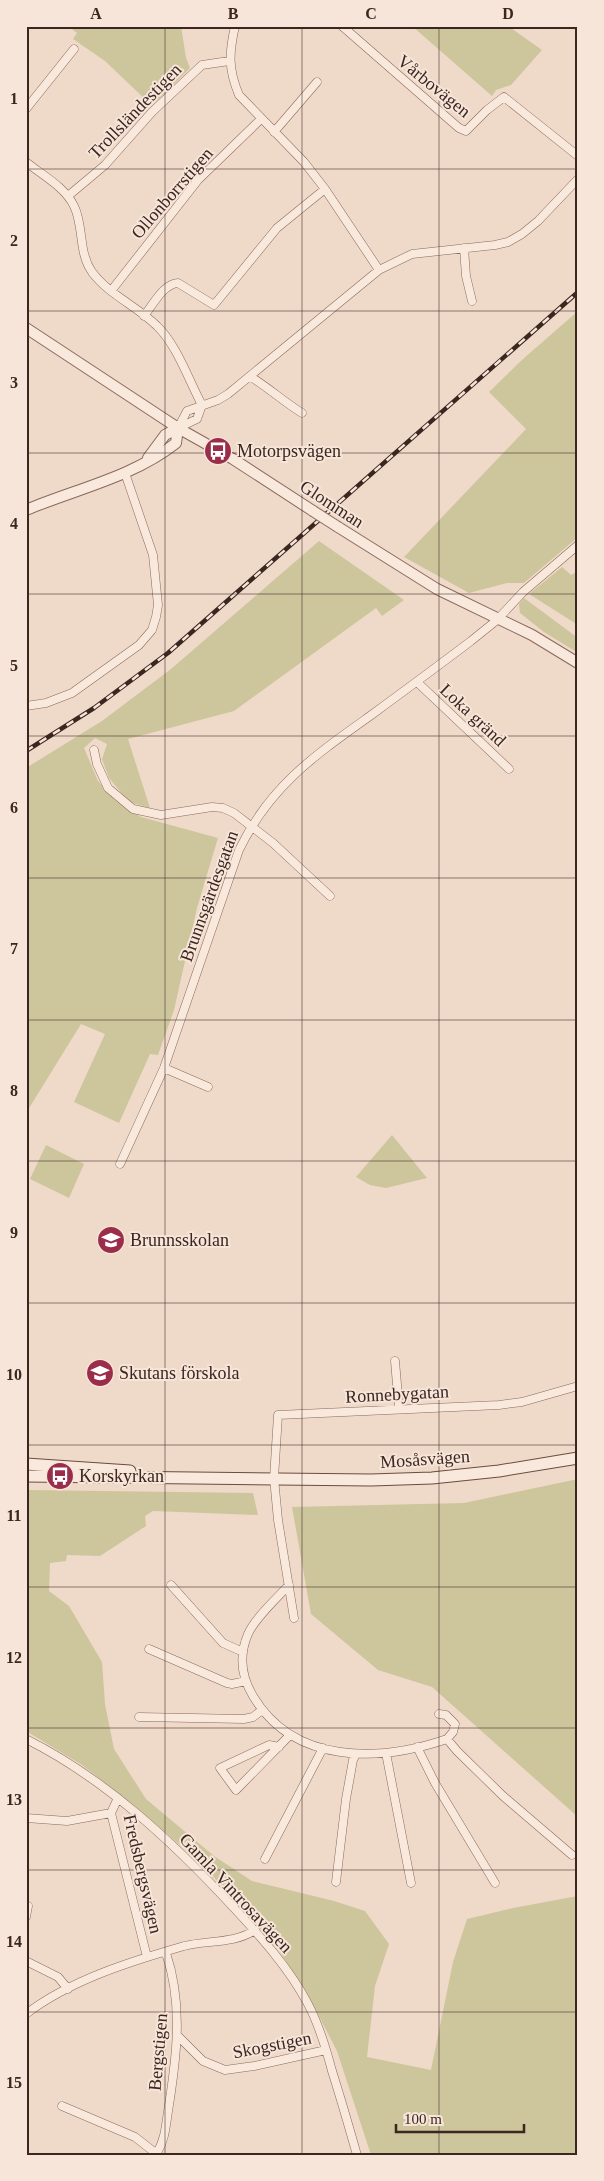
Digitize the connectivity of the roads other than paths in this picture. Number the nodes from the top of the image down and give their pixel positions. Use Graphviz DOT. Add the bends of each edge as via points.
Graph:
graph roads {
  1 [pos="235,26"];
  2 [pos="342,26"];
  3 [pos="74,49"];
  4 [pos="229,61"];
  5 [pos="316,82"];
  6 [pos="26,109"];
  7 [pos="260,120"];
  8 [pos="274,132"];
  9 [pos="578,156"];
  10 [pos="26,162"];
  11 [pos="578,179"];
  12 [pos="325,189"];
  13 [pos="68,196"];
  14 [pos="464,248"];
  15 [pos="379,270"];
  16 [pos="111,291"];
  17 [pos="472,301"];
  18 [pos="144,316"];
  19 [pos="26,328"];
  20 [pos="251,377"];
  21 [pos="202,405"];
  22 [pos="302,413"];
  23 [pos="178,428"];
  24 [pos="125,473"];
  25 [pos="26,510"];
  26 [pos="578,545"];
  27 [pos="497,620"];
  28 [pos="578,663"];
  29 [pos="417,682"];
  30 [pos="26,706"];
  31 [pos="94,750"];
  32 [pos="509,769"];
  33 [pos="251,826"];
  34 [pos="330,896"];
  35 [pos="164,1068"];
  36 [pos="208,1087"];
  37 [pos="120,1164"];
  38 [pos="395,1361"];
  39 [pos="578,1386"];
  40 [pos="399,1408"];
  41 [pos="578,1458"];
  42 [pos="26,1464"];
  43 [pos="26,1476"];
  44 [pos="174,1476"];
  45 [pos="274,1478"];
  46 [pos="171,1585"];
  47 [pos="289,1585"];
  48 [pos="294,1618"];
  49 [pos="149,1649"];
  50 [pos="243,1652"];
  51 [pos="246,1682"];
  52 [pos="262,1710"];
  53 [pos="439,1714"];
  54 [pos="140,1716"];
  55 [pos="290,1735"];
  56 [pos="26,1739"];
  57 [pos="447,1739"];
  58 [pos="279,1747"];
  59 [pos="322,1748"];
  60 [pos="417,1748"];
  61 [pos="356,1754"];
  62 [pos="386,1754"];
  63 [pos="118,1798"];
  64 [pos="111,1813"];
  65 [pos="26,1818"];
  66 [pos="572,1855"];
  67 [pos="265,1859"];
  68 [pos="336,1882"];
  69 [pos="411,1882"];
  70 [pos="495,1883"];
  71 [pos="28,1906"];
  72 [pos="26,1918"];
  73 [pos="255,1930"];
  74 [pos="166,1953"];
  75 [pos="147,1956"];
  76 [pos="26,1961"];
  77 [pos="68,1989"];
  78 [pos="26,2014"];
  79 [pos="177,2035"];
  80 [pos="326,2050"];
  81 [pos="62,2106"];
  82 [pos="158,2154"];
  83 [pos="357,2155"];
  1 -- 4 [label="street"];
  2 -- 9 [label="street, Vårbovägen" via="459,128 466,131 504,97"];
  3 -- 6 [label="street"];
  4 -- 7 [label="street" via="239,95"];
  4 -- 13 [label="street, Trollsländestigen" via="202,65 190,75 104,165"];
  5 -- 8 [label="street"];
  7 -- 8 [label="street"];
  7 -- 16 [label="street, Ollonborrstigen" via="198,180"];
  8 -- 12 [label="street"];
  10 -- 13 [label="street"];
  11 -- 14 [label="street" via="538,222 522,234 508,242"];
  12 -- 15 [label="street"];
  12 -- 18 [label="street" via="270,235 214,305 173,283"];
  13 -- 16 [label="street" via="75,207 86,260"];
  14 -- 15 [label="street" via="412,254"];
  14 -- 17 [label="street"];
  15 -- 20 [label="street"];
  16 -- 18 [label="street"];
  18 -- 21 [label="street" via="168,337"];
  19 -- 23 [label="street, Glomman"];
  20 -- 21 [label="street" via="218,400"];
  20 -- 22 [label="street"];
  21 -- 23 [label="street" via="197,419"];
  21 -- 23 [label="street" via="187,410"];
  23 -- 24 [label="street" via="165,435 146,461"];
  23 -- 27 [label="street, Glomman, bridge" via="233,459 415,577"];
  24 -- 25 [label="street"];
  24 -- 30 [label="street" via="153,555 158,605 152,630 140,645 72,693 46,703"];
  26 -- 27 [label="street, Brunnsgärdesgatan" via="523,592"];
  27 -- 28 [label="street, Glomman" via="532,635"];
  27 -- 29 [label="street, Brunnsgärdesgatan"];
  29 -- 32 [label="street, Loka gränd"];
  29 -- 33 [label="street, Brunnsgärdesgatan" via="308,761 273,796"];
  31 -- 33 [label="street" via="108,788 133,809 161,815 223,808"];
  33 -- 34 [label="street"];
  33 -- 35 [label="street, Brunnsgärdesgatan" via="239,850"];
  35 -- 36 [label="street"];
  35 -- 37 [label="street, Brunnsgärdesgatan"];
  38 -- 40 [label="street"];
  39 -- 40 [label="street, Ronnebygatan" via="499,1405"];
  40 -- 45 [label="street, Ronnebygatan" via="278,1415"];
  41 -- 45 [label="main road, Mosåsvägen" via="432,1478"];
  42 -- 44 [label="main road, Mosåsvägen" via="111,1468"];
  43 -- 44 [label="main road, Mosåsvägen"];
  44 -- 45 [label="main road, Mosåsvägen"];
  45 -- 47 [label="street"];
  46 -- 50 [label="street" via="223,1644"];
  47 -- 48 [label="street"];
  47 -- 50 [label="street" via="250,1630"];
  49 -- 51 [label="street" via="227,1683"];
  50 -- 51 [label="street"];
  51 -- 52 [label="street"];
  52 -- 54 [label="street" via="244,1719"];
  52 -- 55 [label="street"];
  53 -- 57 [label="street" via="446,1714 455,1724"];
  55 -- 58 [label="street"];
  55 -- 59 [label="street"];
  56 -- 63 [label="street, Gamla Vintrosavägen" via="69,1763"];
  57 -- 60 [label="street"];
  57 -- 66 [label="street" via="503,1796"];
  58 -- 58 [label="street" via="236,1790 220,1768 269,1745"];
  59 -- 61 [label="street"];
  59 -- 67 [label="street"];
  60 -- 62 [label="street"];
  60 -- 70 [label="street"];
  61 -- 62 [label="street"];
  61 -- 68 [label="street" via="346,1799"];
  62 -- 69 [label="street"];
  63 -- 64 [label="street, Fredsbergsvägen"];
  63 -- 73 [label="street, Gamla Vintrosavägen" via="183,1855"];
  64 -- 65 [label="street" via="67,1821"];
  64 -- 75 [label="street, Fredsbergsvägen"];
  71 -- 72 [label="street"];
  73 -- 74 [label="street" via="238,1939 185,1946"];
  73 -- 80 [label="street, Gamla Vintrosavägen" via="308,2004"];
  74 -- 75 [label="street"];
  74 -- 79 [label="street, Bergstigen" via="176,1991"];
  75 -- 77 [label="street"];
  76 -- 77 [label="street" via="58,1977"];
  77 -- 78 [label="street"];
  79 -- 80 [label="street, Skogstigen" via="203,2061 225,2070"];
  79 -- 82 [label="street, Bergstigen" via="164,2137"];
  80 -- 83 [label="street, Gamla Vintrosavägen"];
  81 -- 82 [label="street" via="122,2130"];
}
